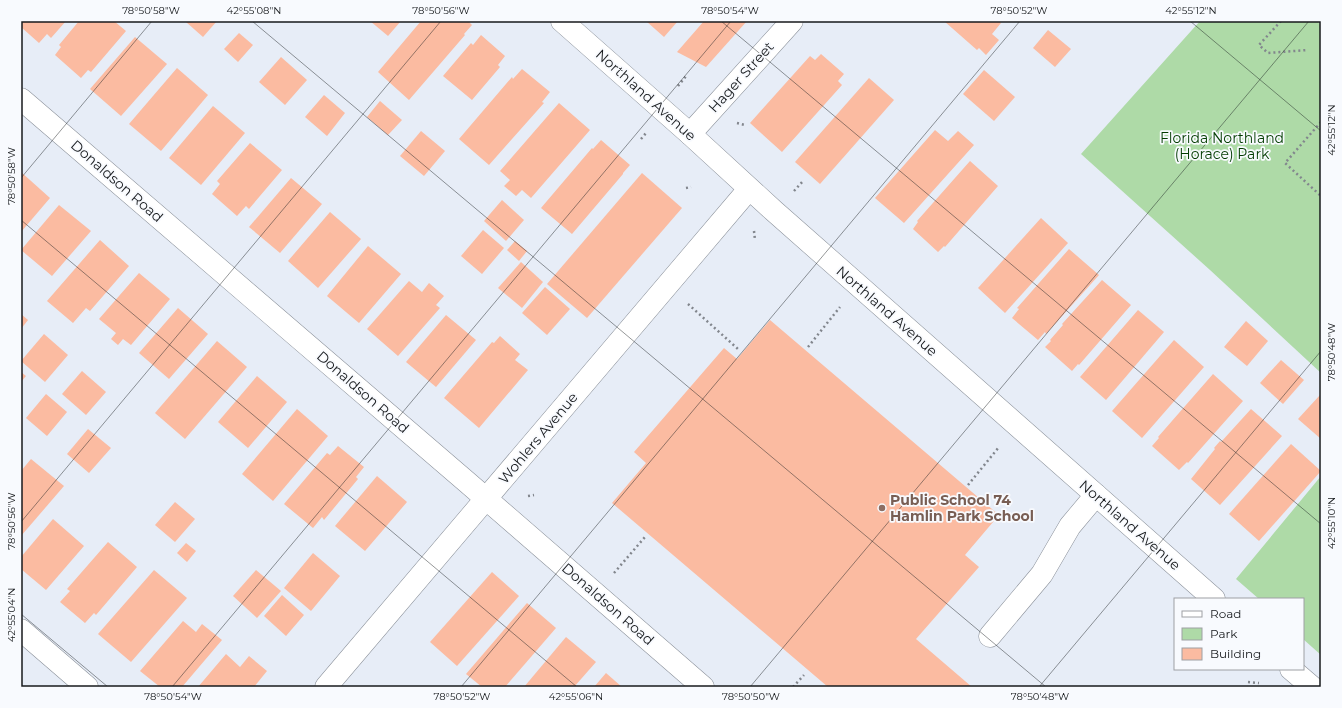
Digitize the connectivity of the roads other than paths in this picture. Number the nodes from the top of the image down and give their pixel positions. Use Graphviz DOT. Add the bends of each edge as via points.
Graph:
graph roads {
  1 [pos="562,21"];
  2 [pos="792,21"];
  3 [pos="21,99"];
  4 [pos="690,134"];
  5 [pos="749,189"];
  6 [pos="1096,495"];
  7 [pos="487,499"];
  8 [pos="1213,598"];
  9 [pos="21,630"];
  10 [pos="990,636"];
  11 [pos="87,687"];
  12 [pos="326,687"];
  13 [pos="703,687"];
  1 -- 4 [label="street, Northland Avenue"];
  2 -- 4 [label="street, Hager Street"];
  3 -- 7 [label="street, Donaldson Road"];
  4 -- 5 [label="street, Northland Avenue"];
  5 -- 6 [label="street, Northland Avenue"];
  5 -- 7 [label="street, Wohlers Avenue"];
  6 -- 8 [label="street, Northland Avenue"];
  6 -- 10 [label="street" via="1070,526 1042,574"];
  7 -- 12 [label="street, Wohlers Avenue"];
  7 -- 13 [label="street, Donaldson Road"];
  9 -- 11 [label="street"];
}
